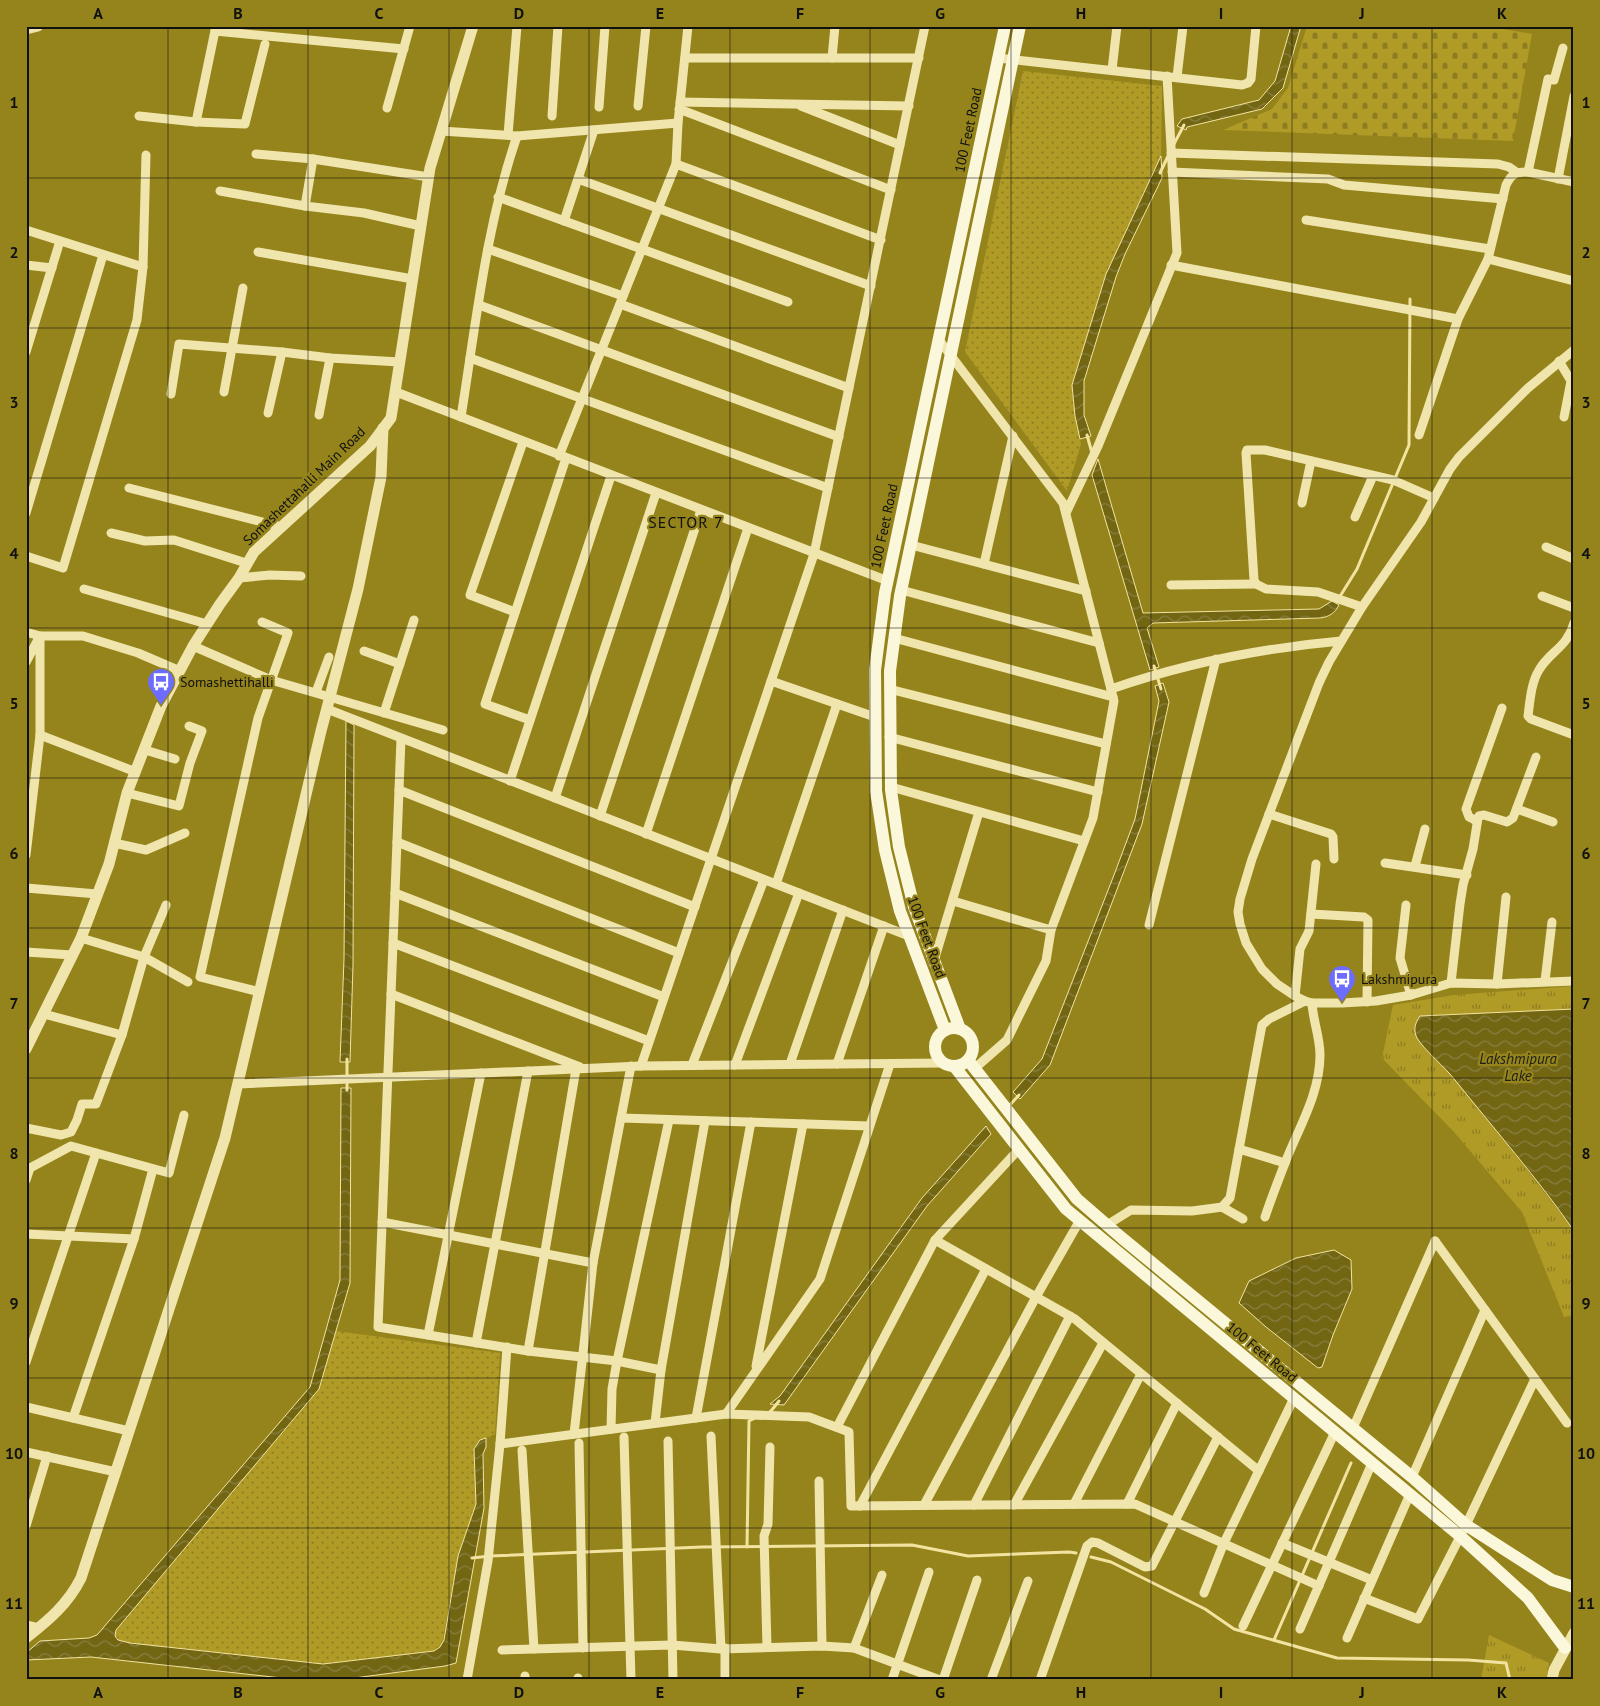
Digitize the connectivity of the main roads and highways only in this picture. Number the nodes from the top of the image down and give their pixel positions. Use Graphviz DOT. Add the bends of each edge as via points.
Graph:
graph roads {
  1 [pos="1005,26"];
  2 [pos="1020,26"];
  3 [pos="960,1029"];
  4 [pos="945,1030"];
  5 [pos="972,1064"];
  6 [pos="949,1065"];
  7 [pos="1463,1530"];
  8 [pos="1574,1587"];
  9 [pos="1565,1648"];
  1 -- 4 [label="main road, 100 Feet Road" via="888,581 875,670 876,791 885,850 900,911"];
  2 -- 3 [label="main road, 100 Feet Road" via="910,545 890,671 891,788 899,847 914,906"];
  3 -- 4 [label="main road"];
  3 -- 5 [label="main road, 100 Feet Road" via="969,1034 973,1044"];
  4 -- 6 [label="main road, 100 Feet Road" via="935,1045 937,1056"];
  5 -- 6 [label="main road"];
  5 -- 7 [label="main road, 100 Feet Road" via="1077,1199 1412,1477"];
  6 -- 7 [label="main road, 100 Feet Road" via="1066,1209 1410,1494"];
  7 -- 8 [label="main road, 100 Feet Road" via="1552,1580"];
  7 -- 9 [label="main road, 100 Feet Road" via="1528,1598"];
}
